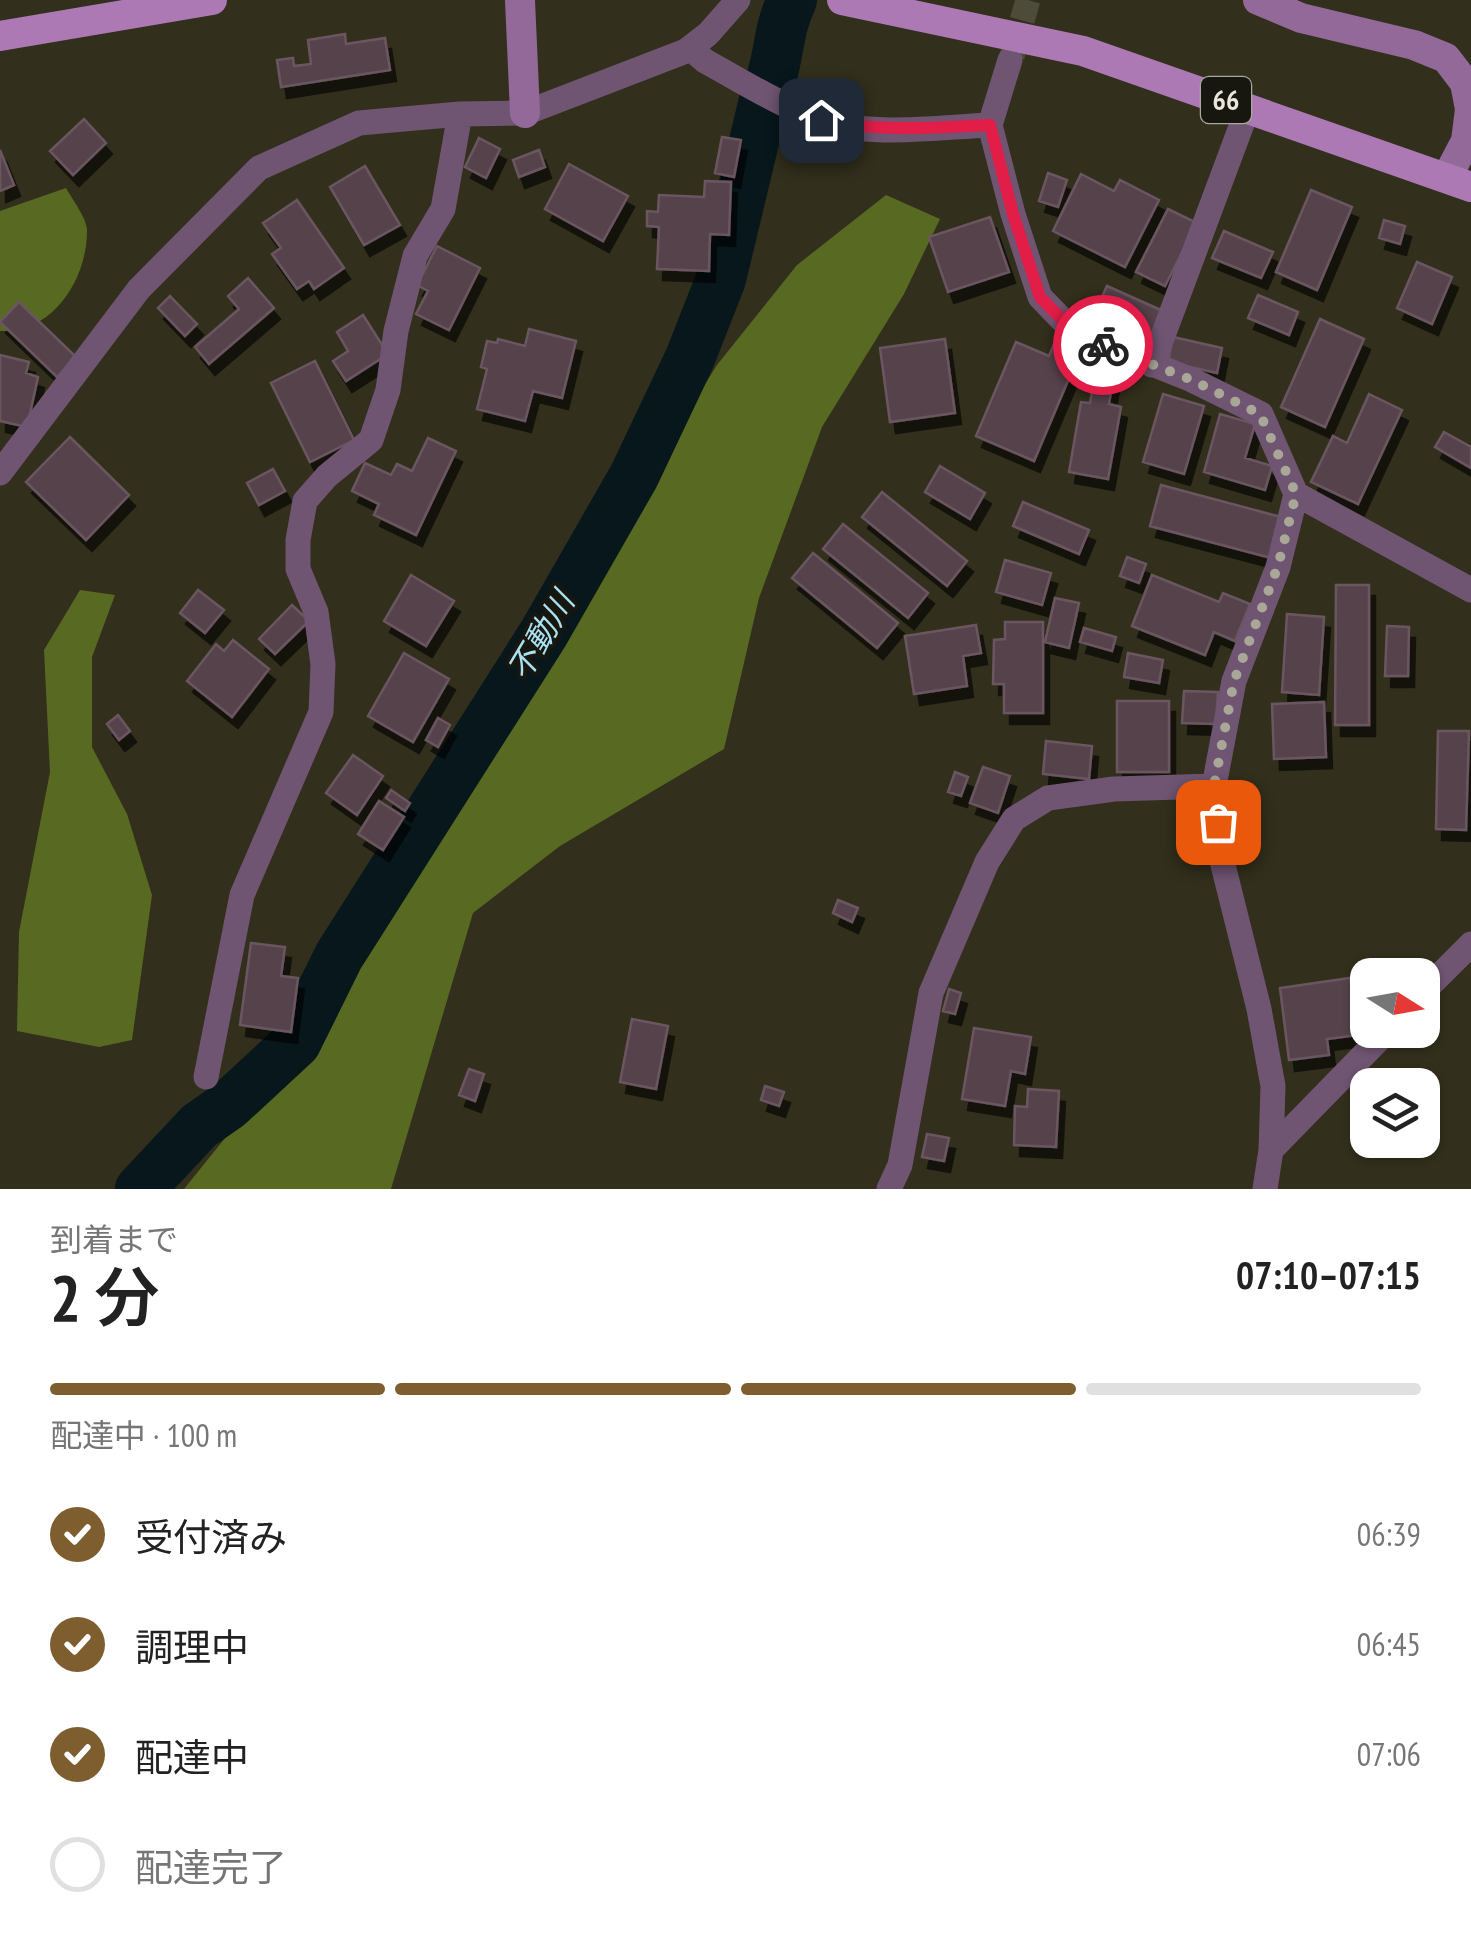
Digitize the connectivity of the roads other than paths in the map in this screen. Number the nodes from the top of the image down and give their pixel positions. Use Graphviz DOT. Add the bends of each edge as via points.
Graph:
graph roads {
  1 [pos="212,0"];
  2 [pos="520,0"];
  3 [pos="738,0"];
  4 [pos="842,0"];
  5 [pos="1258,0"];
  6 [pos="118,8"];
  7 [pos="0,36"];
  8 [pos="690,48"];
  9 [pos="1010,60"];
  10 [pos="1248,108"];
  11 [pos="525,113"];
  12 [pos="460,114"];
  13 [pos="990,125"];
  14 [pos="1459,182"];
  15 [pos="1152,364"];
  16 [pos="1,470"];
  17 [pos="1296,494"];
  18 [pos="1471,590"];
  19 [pos="1214,786"];
  20 [pos="1471,944"];
  21 [pos="1440,975"];
  22 [pos="1371,1048"];
  23 [pos="206,1077"];
  24 [pos="1272,1150"];
  25 [pos="889,1189"];
  26 [pos="1266,1189"];
  1 -- 6 [label="main road"];
  2 -- 11 [label="street"];
  3 -- 8 [label="street"];
  4 -- 10 [label="main road, 66" via="1083,50"];
  5 -- 14 [label="street" via="1446,58 1465,82 1470,109"];
  6 -- 7 [label="main road"];
  8 -- 11 [label="street"];
  8 -- 13 [label="street" via="821,120 901,130"];
  9 -- 13 [label="street"];
  10 -- 14 [label="main road, 66"];
  10 -- 15 [label="street"];
  11 -- 12 [label="street"];
  12 -- 16 [label="street" via="359,124 259,168 139,289"];
  12 -- 23 [label="street" via="443,209 415,256 371,440 305,501 298,569 316,612 321,712 242,895"];
  13 -- 15 [label="street" via="1040,297 1075,333"];
  15 -- 17 [label="street" via="1260,414"];
  17 -- 18 [label="street"];
  17 -- 19 [label="street" via="1278,566 1234,681"];
  19 -- 24 [label="street" via="1222,857 1273,1086"];
  19 -- 25 [label="street" via="1048,798 1014,819 987,862 931,992 900,1165"];
  20 -- 21 [label="street"];
  22 -- 24 [label="street"];
  24 -- 26 [label="street"];
}
